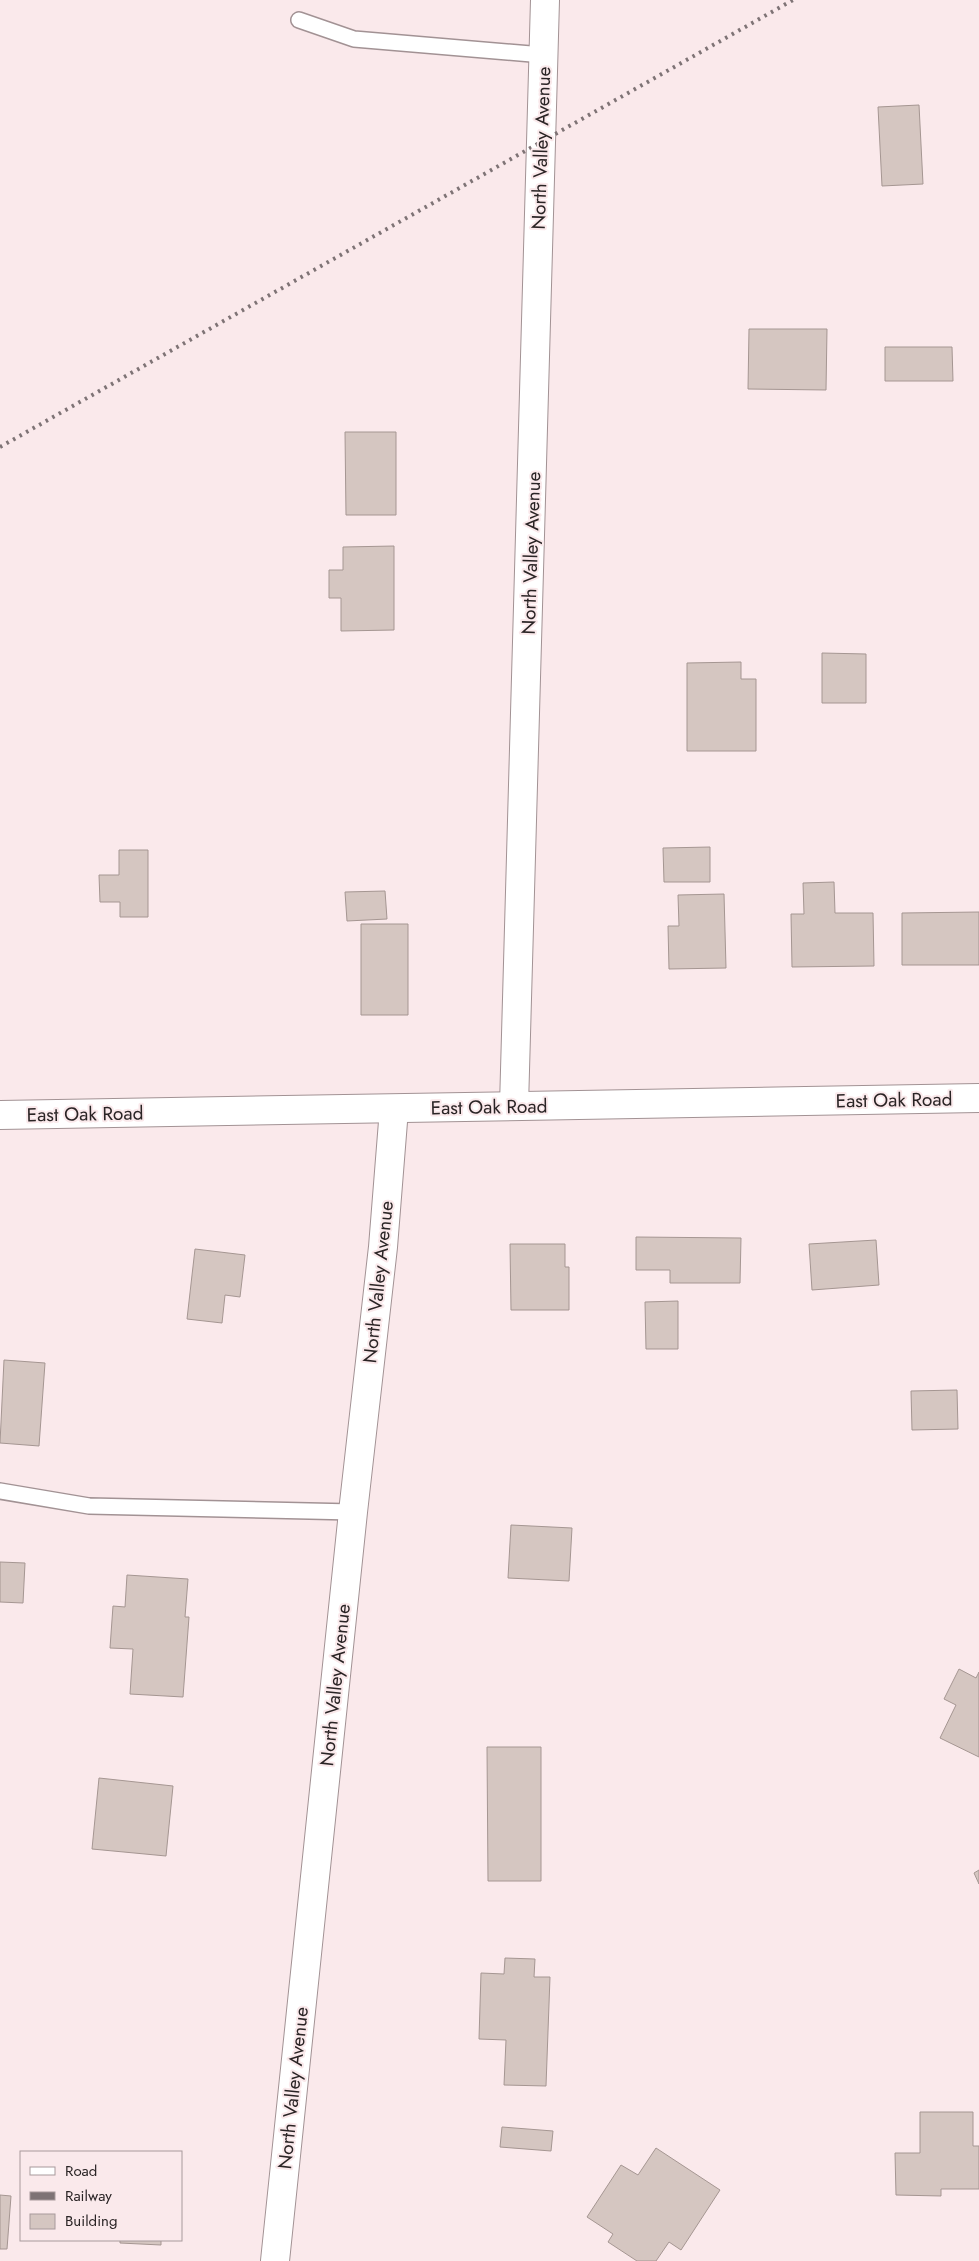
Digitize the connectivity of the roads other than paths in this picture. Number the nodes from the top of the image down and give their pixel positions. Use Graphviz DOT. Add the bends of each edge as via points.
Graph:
graph roads {
  1 [pos="545,0"];
  2 [pos="299,20"];
  3 [pos="544,56"];
  4 [pos="979,1098"];
  5 [pos="514,1106"];
  6 [pos="394,1109"];
  7 [pos="0,1115"];
  8 [pos="0,1491"];
  9 [pos="353,1512"];
  10 [pos="275,2261"];
  1 -- 3 [label="street, North Valley Avenue"];
  2 -- 3 [label="lane" via="354,39"];
  3 -- 5 [label="street, North Valley Avenue"];
  4 -- 5 [label="street, East Oak Road"];
  5 -- 6 [label="street, East Oak Road"];
  6 -- 7 [label="street, East Oak Road"];
  6 -- 9 [label="street, North Valley Avenue"];
  8 -- 9 [label="lane" via="90,1506"];
  9 -- 10 [label="street, North Valley Avenue"];
}
